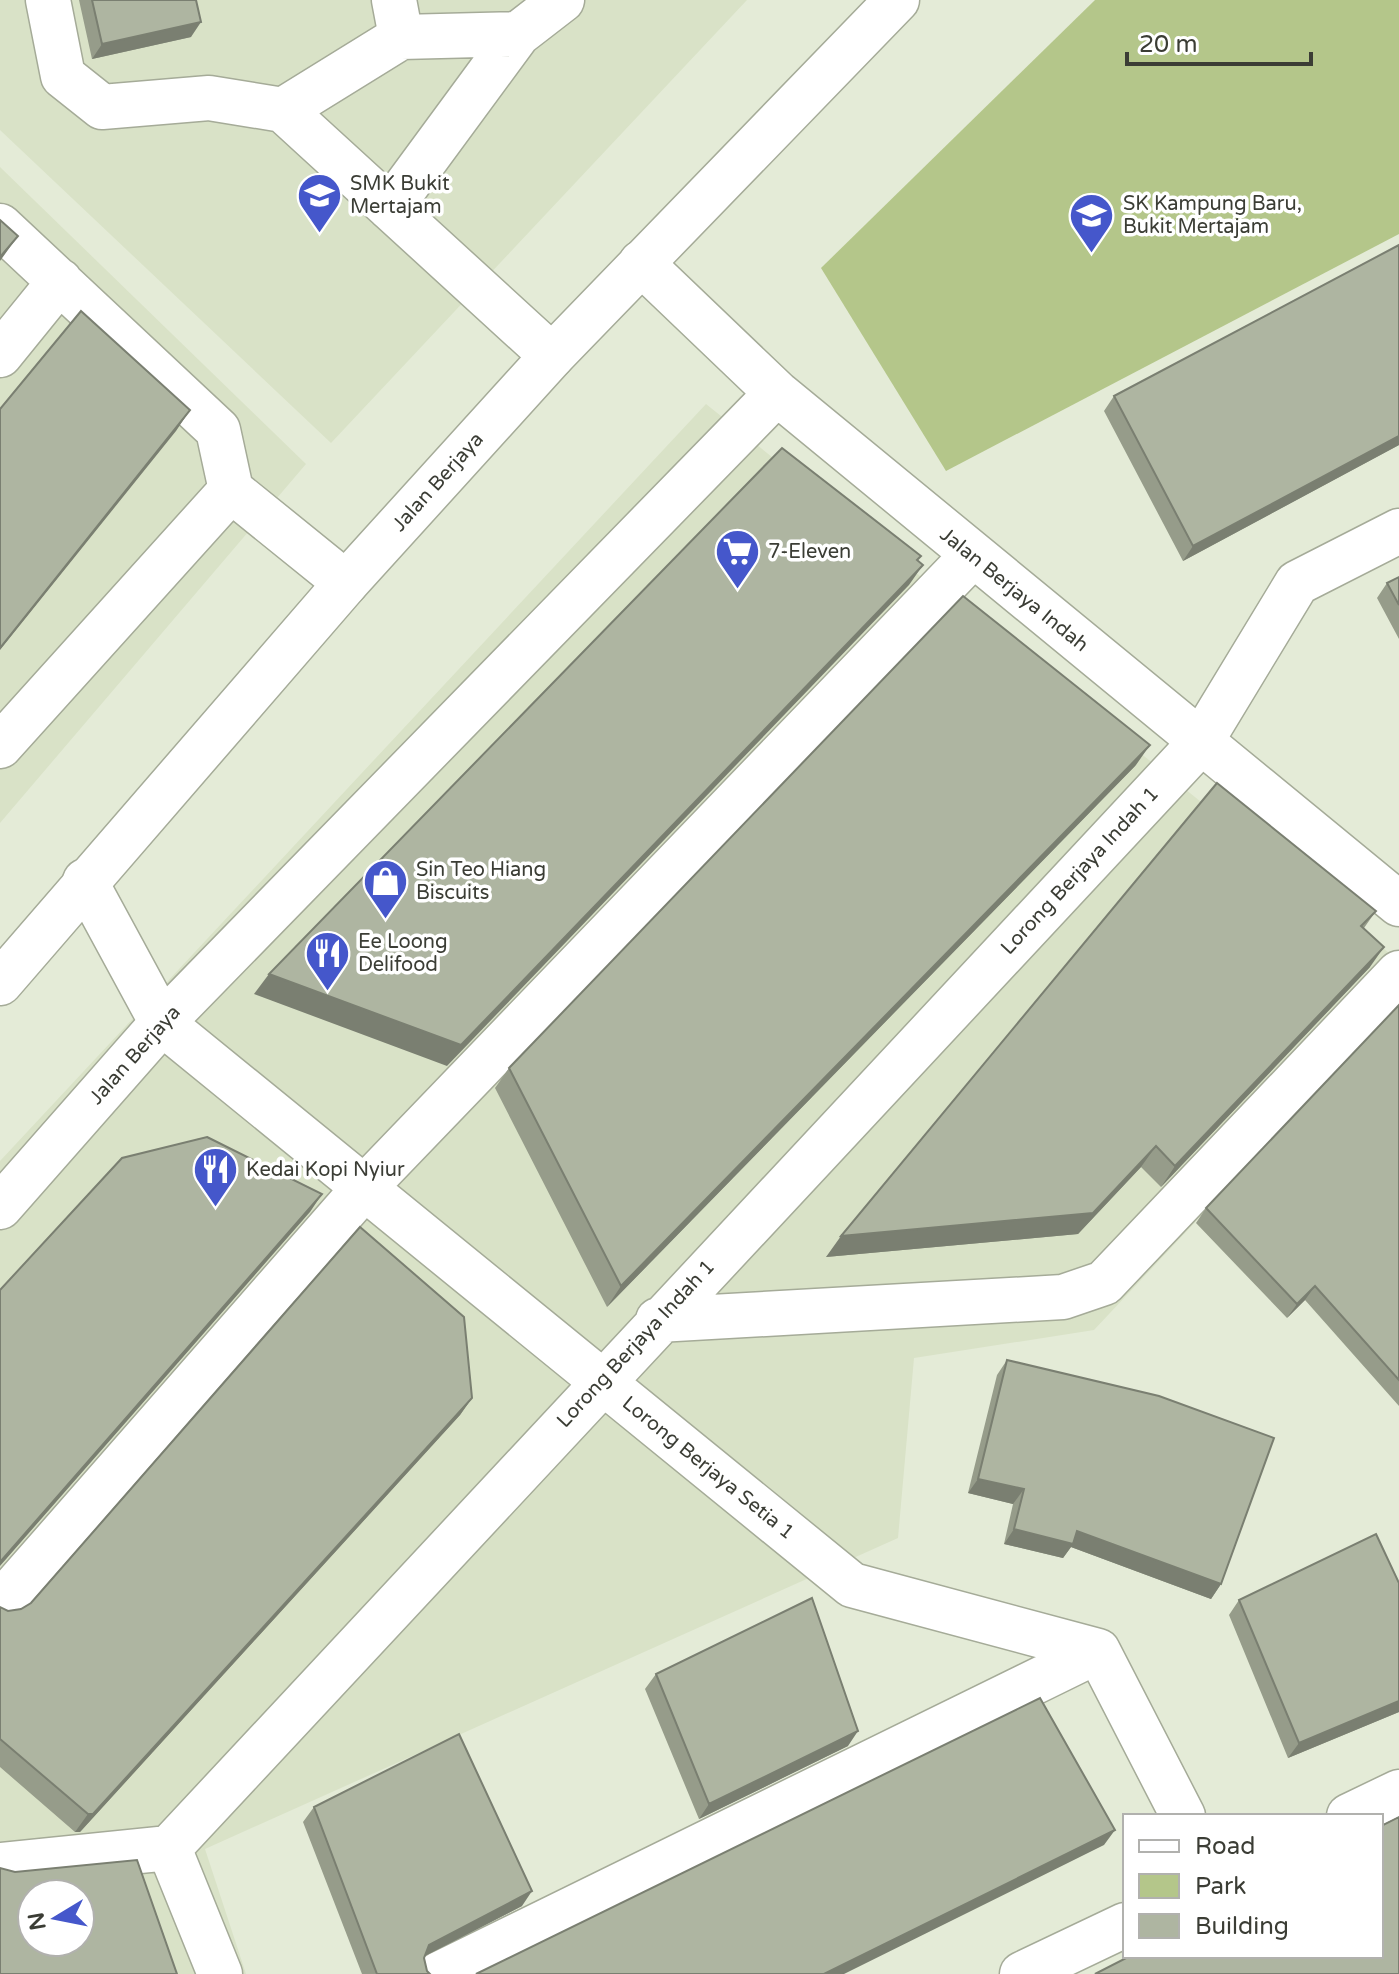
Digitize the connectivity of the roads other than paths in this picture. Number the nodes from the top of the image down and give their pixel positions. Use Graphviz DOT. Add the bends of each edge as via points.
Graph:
graph roads {
  1 [pos="48,0"];
  2 [pos="562,0"];
  3 [pos="897,0"];
  4 [pos="397,19"];
  5 [pos="518,34"];
  6 [pos="283,110"];
  7 [pos="390,208"];
  8 [pos="0,226"];
  9 [pos="641,263"];
  10 [pos="60,281"];
  11 [pos="0,355"];
  12 [pos="552,356"];
  13 [pos="777,393"];
  14 [pos="231,490"];
  15 [pos="1399,531"];
  16 [pos="972,556"];
  17 [pos="346,583"];
  18 [pos="1200,743"];
  19 [pos="0,746"];
  20 [pos="85,881"];
  21 [pos="1399,904"];
  22 [pos="1399,973"];
  23 [pos="0,983"];
  24 [pos="162,1023"];
  25 [pos="364,1188"];
  26 [pos="0,1207"];
  27 [pos="658,1320"];
  28 [pos="600,1381"];
  29 [pos="0,1604"];
  30 [pos="1098,1651"];
  31 [pos="1399,1792"];
  32 [pos="1182,1814"];
  33 [pos="1353,1814"];
  34 [pos="169,1848"];
  35 [pos="0,1865"];
  36 [pos="1123,1926"];
  37 [pos="220,1974"];
  38 [pos="439,1974"];
  39 [pos="1022,1974"];
  1 -- 6 [label="street" via="63,76 102,107 209,98"];
  2 -- 5 [label="street"];
  3 -- 9 [label="street, Jalan Berjaya"];
  4 -- 5 [label="street"];
  4 -- 6 [label="street"];
  5 -- 7 [label="street"];
  6 -- 7 [label="street"];
  7 -- 12 [label="street"];
  8 -- 10 [label="street"];
  9 -- 12 [label="street, Jalan Berjaya"];
  9 -- 13 [label="street, Jalan Berjaya Indah"];
  10 -- 11 [label="street"];
  10 -- 14 [label="street" via="218,430"];
  12 -- 17 [label="street, Jalan Berjaya"];
  13 -- 16 [label="street, Jalan Berjaya Indah"];
  13 -- 24 [label="street, Jalan Berjaya"];
  14 -- 17 [label="street"];
  14 -- 19 [label="street"];
  15 -- 18 [label="street, Lorong Berjaya Indah 1" via="1297,583"];
  16 -- 18 [label="street, Jalan Berjaya Indah"];
  16 -- 25 [label="street"];
  17 -- 20 [label="street, Jalan Berjaya"];
  18 -- 21 [label="street, Jalan Berjaya Indah"];
  18 -- 27 [label="street, Lorong Berjaya Indah 1"];
  20 -- 23 [label="street, Jalan Berjaya"];
  20 -- 24 [label="street, Lorong Berjaya Setia 1"];
  22 -- 27 [label="street" via="1104,1283 1063,1297"];
  24 -- 25 [label="street, Lorong Berjaya Setia 1"];
  24 -- 26 [label="street, Jalan Berjaya"];
  25 -- 28 [label="street, Lorong Berjaya Setia 1"];
  25 -- 29 [label="street"];
  27 -- 28 [label="street, Lorong Berjaya Indah 1"];
  28 -- 30 [label="street, Lorong Berjaya Setia 1" via="852,1585"];
  28 -- 34 [label="street, Lorong Berjaya Indah 1"];
  30 -- 32 [label="street"];
  30 -- 38 [label="street"];
  31 -- 33 [label="street"];
  34 -- 35 [label="street"];
  34 -- 37 [label="street"];
  36 -- 39 [label="street"];
}
